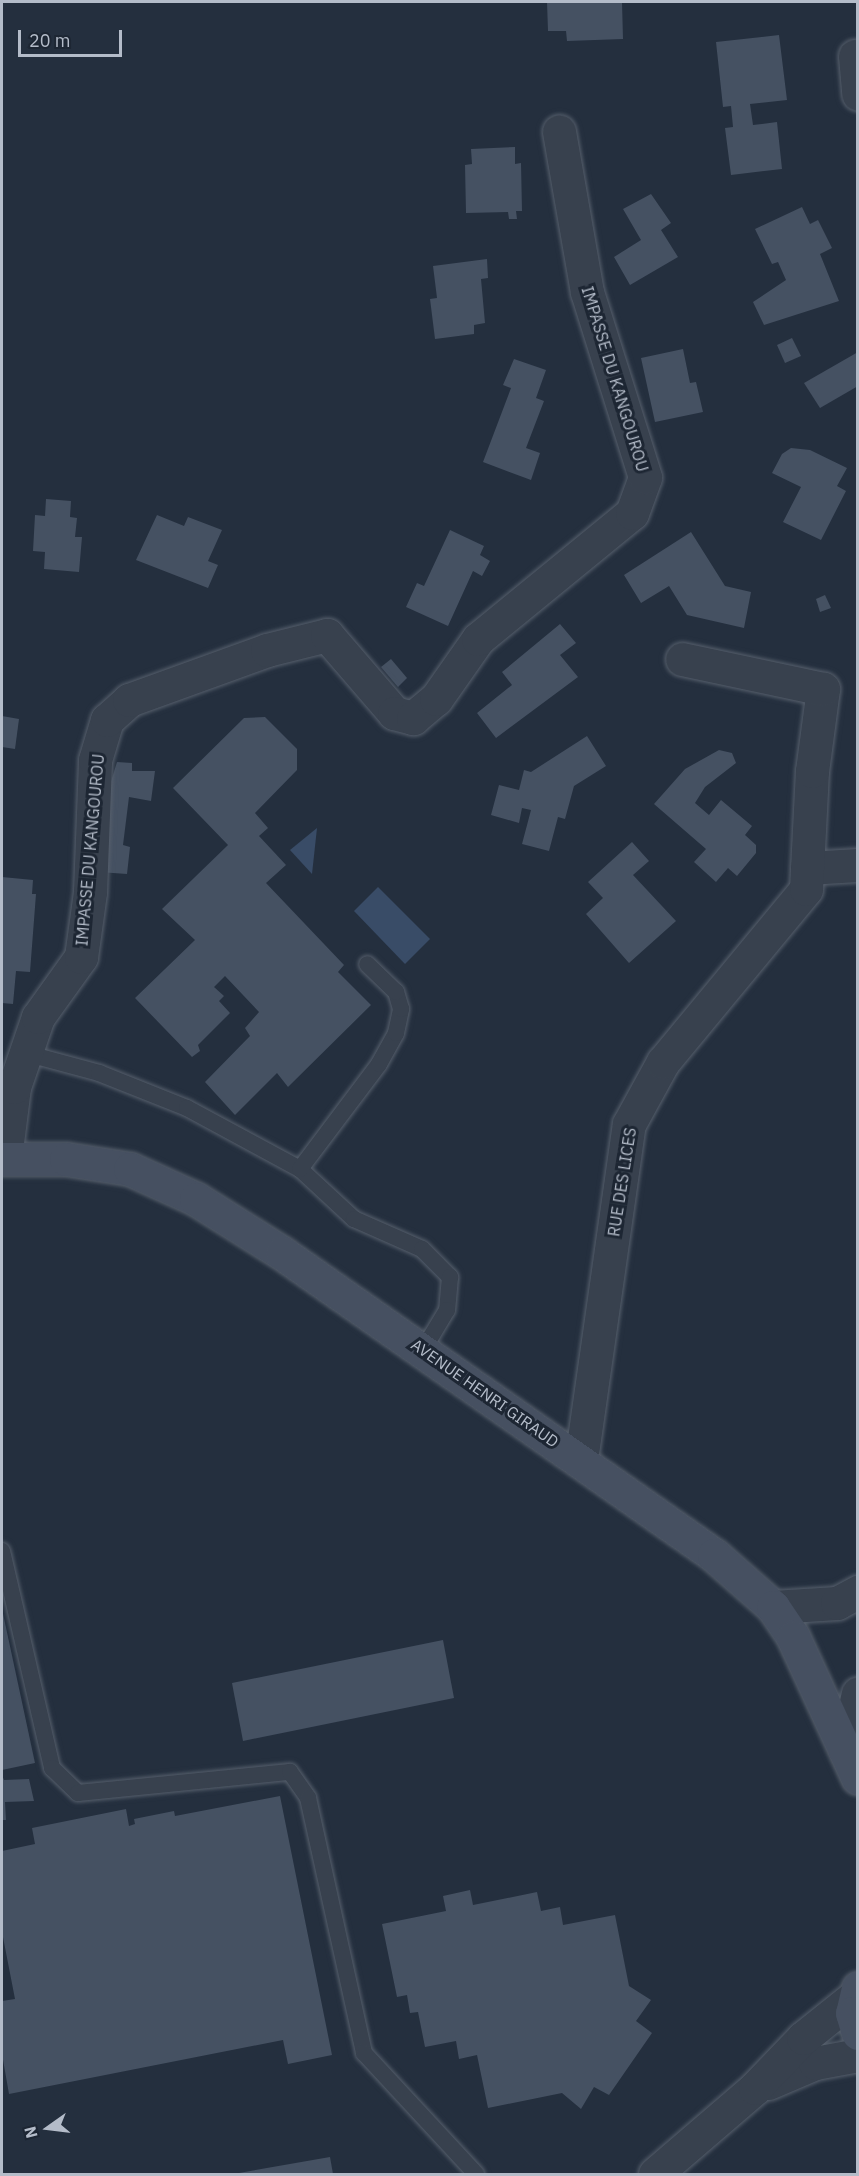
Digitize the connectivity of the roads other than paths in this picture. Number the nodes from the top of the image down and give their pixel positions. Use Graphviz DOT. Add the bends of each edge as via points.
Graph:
graph roads {
  1 [pos="855,56"];
  2 [pos="858,94"];
  3 [pos="559,131"];
  4 [pos="682,659"];
  5 [pos="858,865"];
  6 [pos="807,868"];
  7 [pos="367,964"];
  8 [pos="25,1053"];
  9 [pos="3,1159"];
  10 [pos="300,1170"];
  11 [pos="423,1350"];
  12 [pos="582,1460"];
  13 [pos="2,1551"];
  14 [pos="858,1592"];
  15 [pos="773,1607"];
  16 [pos="858,1693"];
  17 [pos="851,1763"];
  18 [pos="855,1993"];
  19 [pos="858,2033"];
  20 [pos="858,2055"];
  21 [pos="755,2088"];
  22 [pos="476,2175"];
  23 [pos="654,2175"];
  1 -- 2 [label="street"];
  3 -- 8 [label="street, IMPASSE DU KANGOUROU" via="587,292 645,477 632,513 478,639 436,699 412,718 394,713 327,636 267,650 129,700 108,720 95,760 90,892 81,957 38,1017"];
  4 -- 6 [label="street, RUE DES LICES" via="823,689"];
  5 -- 6 [label="street"];
  6 -- 12 [label="street, RUE DES LICES" via="806,889 663,1062 629,1124"];
  7 -- 10 [label="lane" via="396,992 401,1009 396,1033 379,1064"];
  8 -- 9 [label="street, IMPASSE DU KANGOUROU" via="14,1087"];
  8 -- 10 [label="lane" via="99,1073 187,1108"];
  9 -- 11 [label="street, AVENUE HENRI GIRAUD" via="66,1159 130,1169 196,1199"];
  10 -- 11 [label="lane" via="354,1219 422,1249 450,1277 447,1310"];
  11 -- 12 [label="street, AVENUE HENRI GIRAUD"];
  12 -- 15 [label="street, AVENUE HENRI GIRAUD" via="714,1556"];
  13 -- 22 [label="lane" via="52,1768 78,1793 290,1772 308,1798 364,2053"];
  14 -- 15 [label="street" via="837,1603"];
  15 -- 17 [label="street, AVENUE HENRI GIRAUD" via="793,1637"];
  16 -- 17 [label="street"];
  18 -- 19 [label="street" via="852,2013"];
  18 -- 21 [label="street" via="803,2038"];
  20 -- 21 [label="street" via="815,2063"];
  21 -- 23 [label="street"];
}
